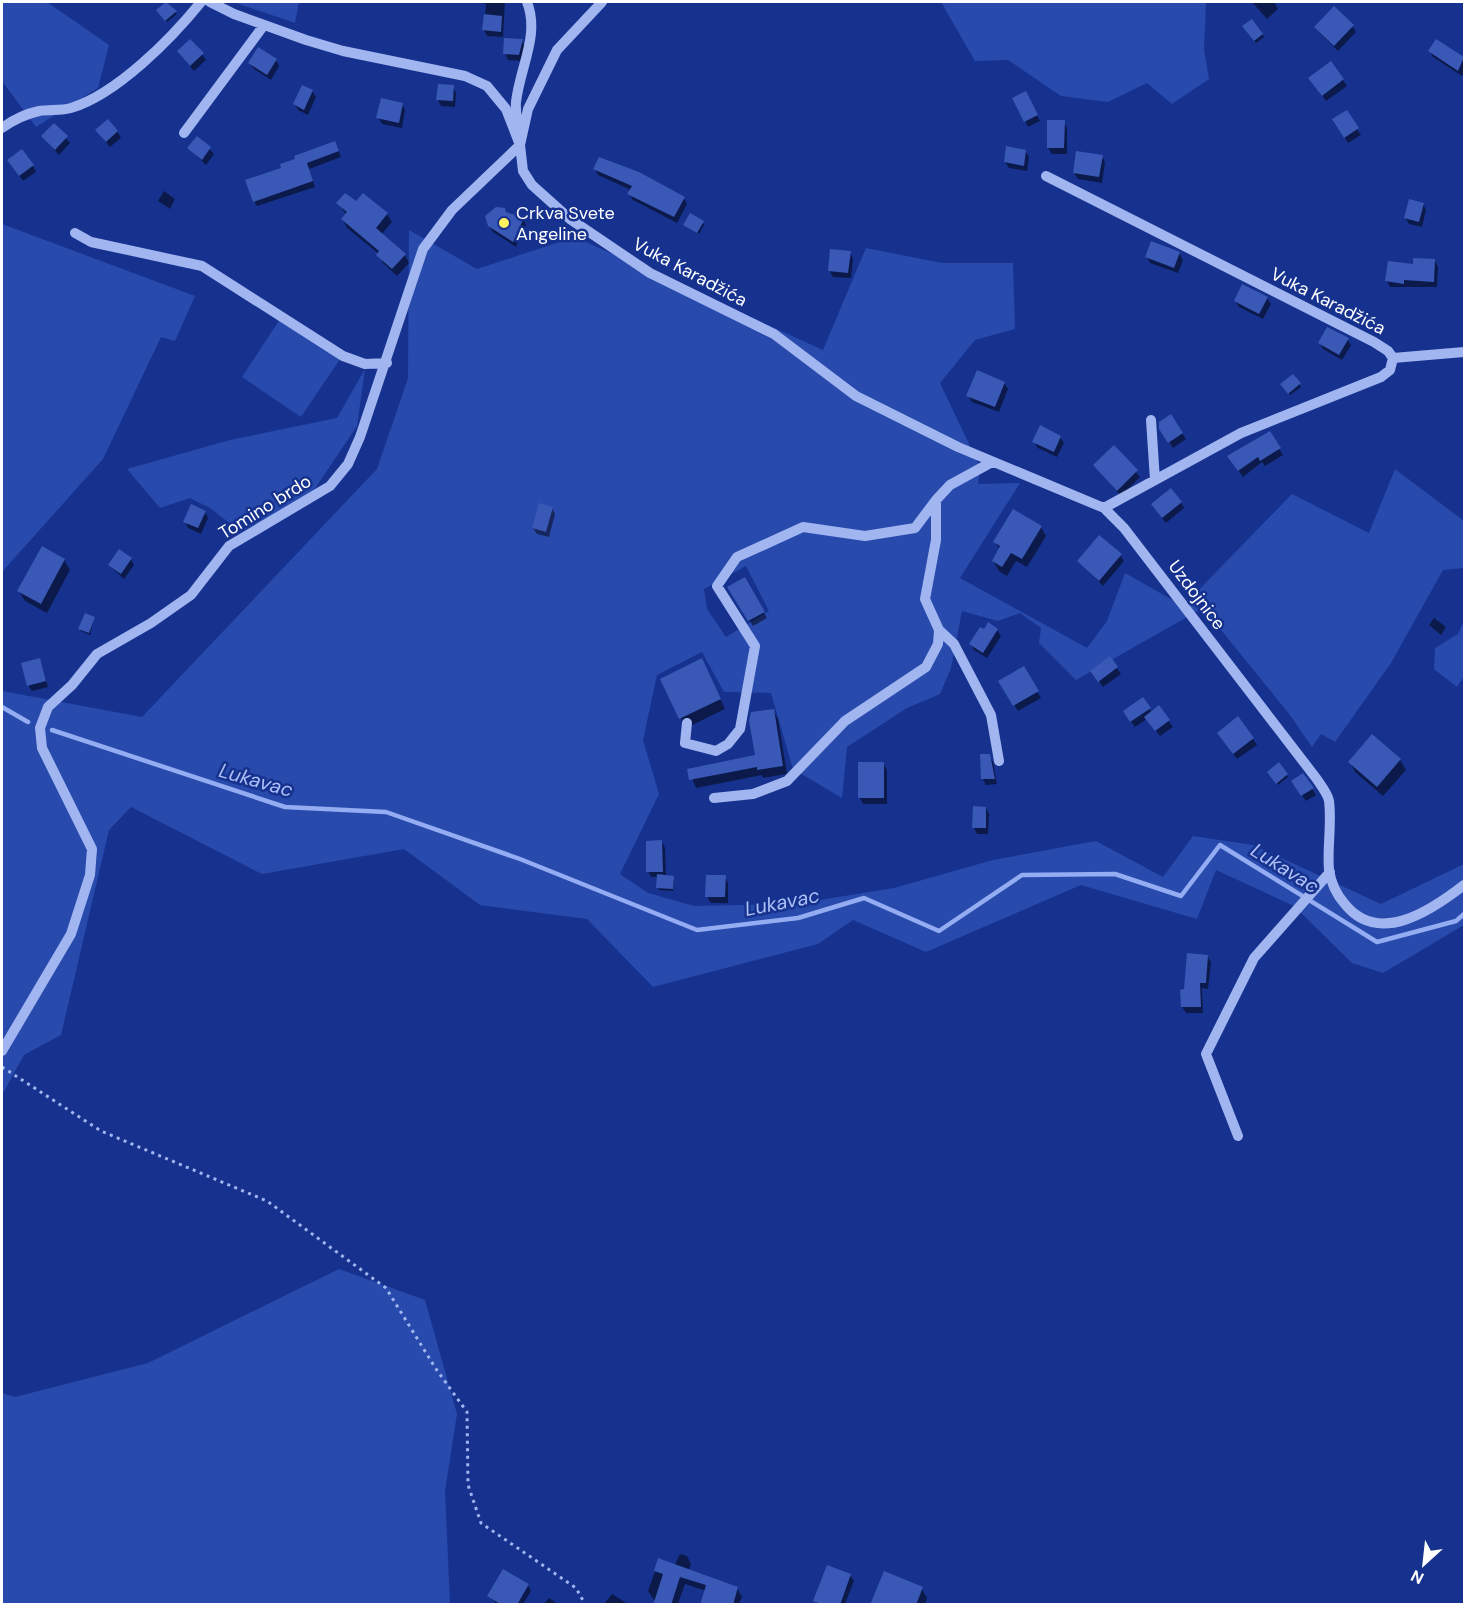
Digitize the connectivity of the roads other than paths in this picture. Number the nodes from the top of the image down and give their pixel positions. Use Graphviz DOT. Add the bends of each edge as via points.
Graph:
graph roads {
  1 [pos="201,2"];
  2 [pos="210,2"];
  3 [pos="527,2"];
  4 [pos="602,2"];
  5 [pos="264,25"];
  6 [pos="2,128"];
  7 [pos="184,133"];
  8 [pos="520,145"];
  9 [pos="1046,176"];
  10 [pos="75,233"];
  11 [pos="1464,352"];
  12 [pos="1393,358"];
  13 [pos="387,363"];
  14 [pos="1151,420"];
  15 [pos="992,462"];
  16 [pos="1155,480"];
  17 [pos="936,500"];
  18 [pos="1104,508"];
  19 [pos="939,630"];
  20 [pos="687,723"];
  21 [pos="999,760"];
  22 [pos="714,798"];
  23 [pos="1329,872"];
  24 [pos="1464,885"];
  25 [pos="2,1051"];
  26 [pos="1238,1136"];
  1 -- 6 [label="street" via="152,55 95,98 69,109 23,116"];
  2 -- 5 [label="street"];
  3 -- 8 [label="street" via="533,32 516,103"];
  4 -- 8 [label="street, Vuka Karadžića" via="558,50 528,109"];
  5 -- 7 [label="street"];
  5 -- 8 [label="street" via="343,51 465,76 487,86 506,109"];
  8 -- 13 [label="street, Tomino brdo" via="452,210 423,249"];
  8 -- 15 [label="street, Vuka Karadžića" via="523,171 532,185 570,219 641,267 774,334 856,396"];
  9 -- 12 [label="street, Vuka Karadžića" via="1374,342"];
  10 -- 13 [label="street" via="91,242 202,266 343,356 365,364"];
  11 -- 12 [label="street"];
  12 -- 16 [label="street, Vuka Karadžića" via="1390,370 1381,377 1241,433"];
  13 -- 25 [label="street, Tomino brdo" via="348,464 330,486 229,546 191,595 97,654 48,707 40,728 42,748 92,849 90,875 71,934"];
  14 -- 16 [label="street"];
  15 -- 17 [label="street" via="950,485"];
  15 -- 18 [label="street, Uzdojnice"];
  16 -- 18 [label="street, Vuka Karadžića"];
  17 -- 19 [label="street" via="936,540 925,599"];
  17 -- 20 [label="street" via="915,528 865,536 803,527 737,557 717,586 755,646 740,729 717,751 685,743"];
  18 -- 23 [label="street, Uzdojnice" via="1124,528 1316,778 1329,800"];
  19 -- 21 [label="street" via="954,644 992,715"];
  19 -- 22 [label="street" via="938,644 926,667 845,720 787,781 753,794"];
  23 -- 24 [label="street" via="1338,896 1351,912 1365,921 1386,924 1406,921"];
  23 -- 26 [label="street" via="1254,958 1206,1054"];
}
